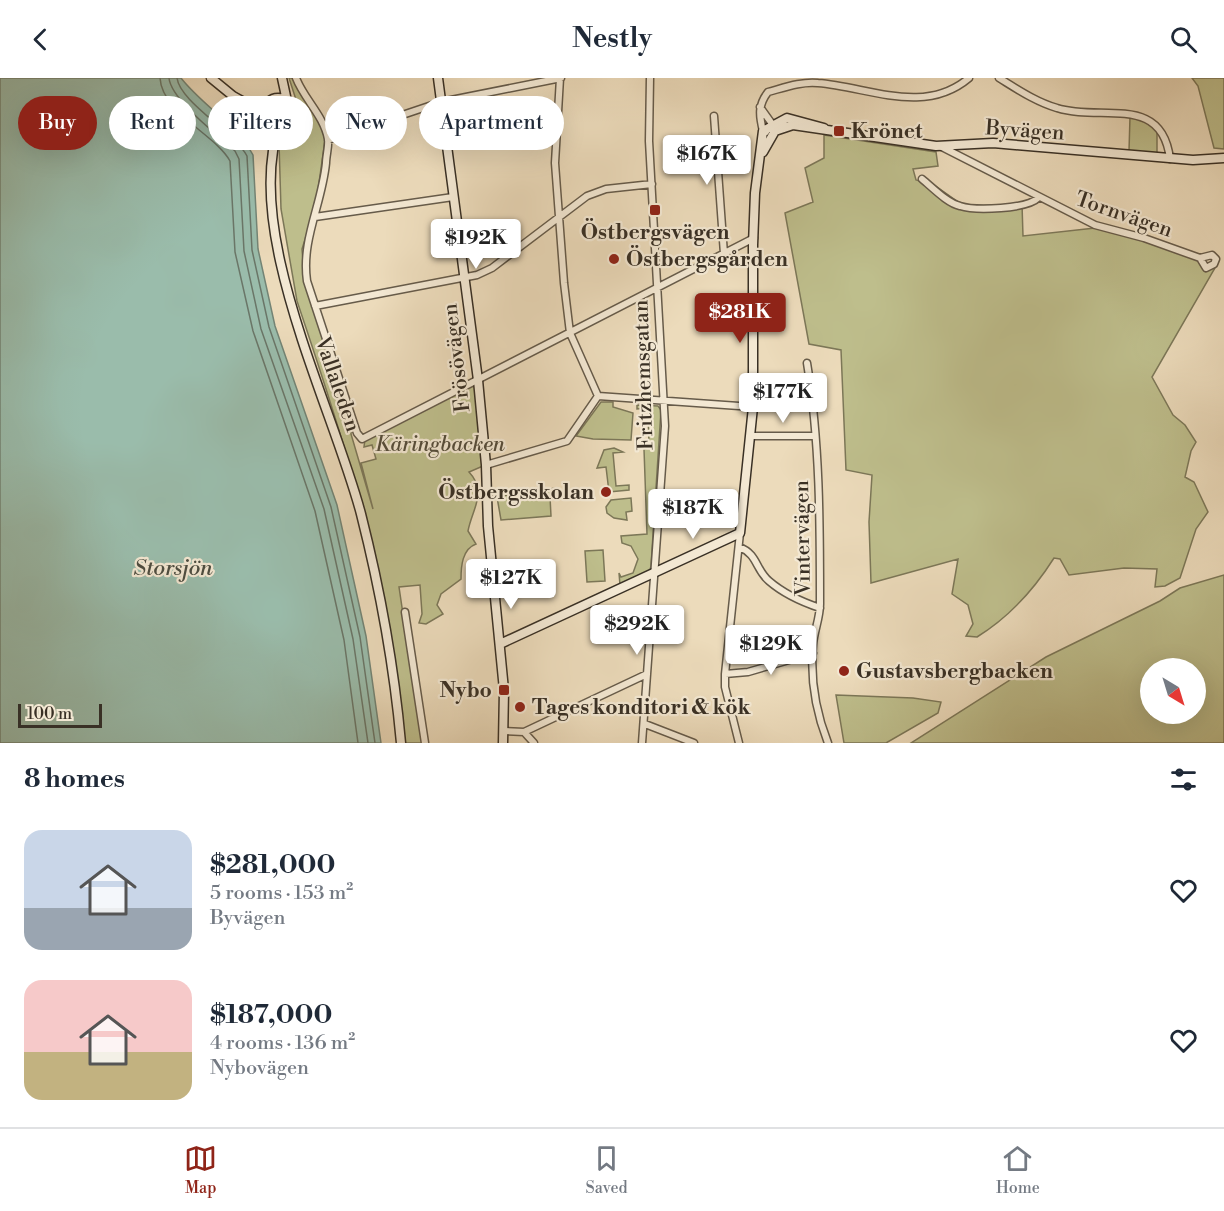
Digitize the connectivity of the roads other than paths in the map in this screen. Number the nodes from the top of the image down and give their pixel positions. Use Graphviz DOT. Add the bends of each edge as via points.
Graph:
graph roads {
  1 [pos="211,78"];
  2 [pos="281,78"];
  3 [pos="296,78"];
  4 [pos="438,78"];
  5 [pos="561,78"];
  6 [pos="650,78"];
  7 [pos="969,78"];
  8 [pos="999,78"];
  9 [pos="235,96"];
  10 [pos="274,96"];
  11 [pos="285,96"];
  12 [pos="440,96"];
  13 [pos="471,96"];
  14 [pos="760,107"];
  15 [pos="714,116"];
  16 [pos="774,130"];
  17 [pos="763,131"];
  18 [pos="325,133"];
  19 [pos="940,146"];
  20 [pos="272,150"];
  21 [pos="327,150"];
  22 [pos="447,150"];
  23 [pos="760,158"];
  24 [pos="1224,158"];
  25 [pos="1170,159"];
  26 [pos="922,179"];
  27 [pos="652,184"];
  28 [pos="453,197"];
  29 [pos="1038,198"];
  30 [pos="559,216"];
  31 [pos="315,217"];
  32 [pos="755,238"];
  33 [pos="724,254"];
  34 [pos="1200,258"];
  35 [pos="464,279"];
  36 [pos="657,288"];
  37 [pos="315,306"];
  38 [pos="570,333"];
  39 [pos="807,363"];
  40 [pos="478,380"];
  41 [pos="598,396"];
  42 [pos="665,399"];
  43 [pos="753,407"];
  44 [pos="751,436"];
  45 [pos="815,436"];
  46 [pos="486,465"];
  47 [pos="740,533"];
  48 [pos="739,547"];
  49 [pos="655,572"];
  50 [pos="820,608"];
  51 [pos="405,612"];
  52 [pos="500,644"];
  53 [pos="813,653"];
  54 [pos="647,674"];
  55 [pos="725,674"];
  56 [pos="645,724"];
  57 [pos="504,731"];
  58 [pos="524,732"];
  59 [pos="401,743"];
  60 [pos="425,743"];
  61 [pos="503,743"];
  62 [pos="534,743"];
  63 [pos="642,743"];
  64 [pos="694,743"];
  65 [pos="739,743"];
  66 [pos="828,743"];
  1 -- 9 [label="street"];
  2 -- 10 [label="street"];
  2 -- 11 [label="street"];
  3 -- 18 [label="street"];
  4 -- 12 [label="street, Frösövägen"];
  5 -- 13 [label="street"];
  5 -- 30 [label="street" via="555,163"];
  6 -- 27 [label="street, Fritzhemsgatan"];
  7 -- 14 [label="street" via="957,88 926,98 816,82 768,92"];
  8 -- 25 [label="street" via="1058,109 1149,120 1161,128"];
  14 -- 16 [label="street"];
  14 -- 17 [label="street"];
  15 -- 33 [label="street"];
  16 -- 17 [label="street, Byvägen"];
  16 -- 19 [label="street, Byvägen" via="793,125"];
  16 -- 23 [label="street"];
  17 -- 23 [label="street"];
  19 -- 25 [label="street, Byvägen" via="993,143"];
  19 -- 29 [label="street, Tornvägen"];
  20 -- 59 [label="street, Vallaleden" via="273,225 293,309 361,514 394,671"];
  21 -- 31 [label="street"];
  22 -- 28 [label="street, Frösövägen"];
  23 -- 32 [label="street"];
  24 -- 25 [label="street, Byvägen"];
  26 -- 29 [label="street" via="958,206 1021,206"];
  27 -- 30 [label="street" via="596,192"];
  27 -- 36 [label="street, Fritzhemsgatan"];
  28 -- 31 [label="street"];
  28 -- 35 [label="street, Frösövägen"];
  29 -- 34 [label="street, Tornvägen" via="1099,227"];
  30 -- 35 [label="street" via="492,268"];
  30 -- 38 [label="street"];
  31 -- 37 [label="street" via="305,263"];
  32 -- 33 [label="street"];
  32 -- 43 [label="street"];
  33 -- 36 [label="street"];
  35 -- 37 [label="street"];
  35 -- 40 [label="street, Frösövägen"];
  36 -- 38 [label="street"];
  36 -- 42 [label="street, Fritzhemsgatan"];
  37 -- 40 [label="street" via="362,439"];
  38 -- 40 [label="street"];
  38 -- 41 [label="street"];
  39 -- 45 [label="street, Vintervägen"];
  40 -- 46 [label="street, Frösövägen"];
  41 -- 42 [label="street"];
  41 -- 46 [label="street" via="567,441"];
  42 -- 43 [label="street"];
  42 -- 49 [label="street, Fritzhemsgatan"];
  43 -- 44 [label="street"];
  44 -- 45 [label="street"];
  44 -- 47 [label="street"];
  45 -- 50 [label="street, Vintervägen"];
  46 -- 52 [label="street, Frösövägen"];
  47 -- 48 [label="street"];
  47 -- 49 [label="street"];
  48 -- 50 [label="street" via="751,551 769,581 800,601"];
  48 -- 55 [label="street"];
  49 -- 52 [label="street"];
  49 -- 54 [label="street, Fritzhemsgatan"];
  50 -- 53 [label="street, Vintervägen"];
  51 -- 60 [label="street"];
  52 -- 57 [label="street, Frösövägen"];
  53 -- 55 [label="street" via="748,672"];
  53 -- 66 [label="street, Vintervägen" via="813,693"];
  54 -- 56 [label="street, Fritzhemsgatan"];
  54 -- 58 [label="street"];
  55 -- 65 [label="street"];
  56 -- 63 [label="street, Fritzhemsgatan"];
  56 -- 64 [label="street"];
  57 -- 58 [label="street"];
  57 -- 61 [label="street, Frösövägen"];
  58 -- 62 [label="street"];
}
